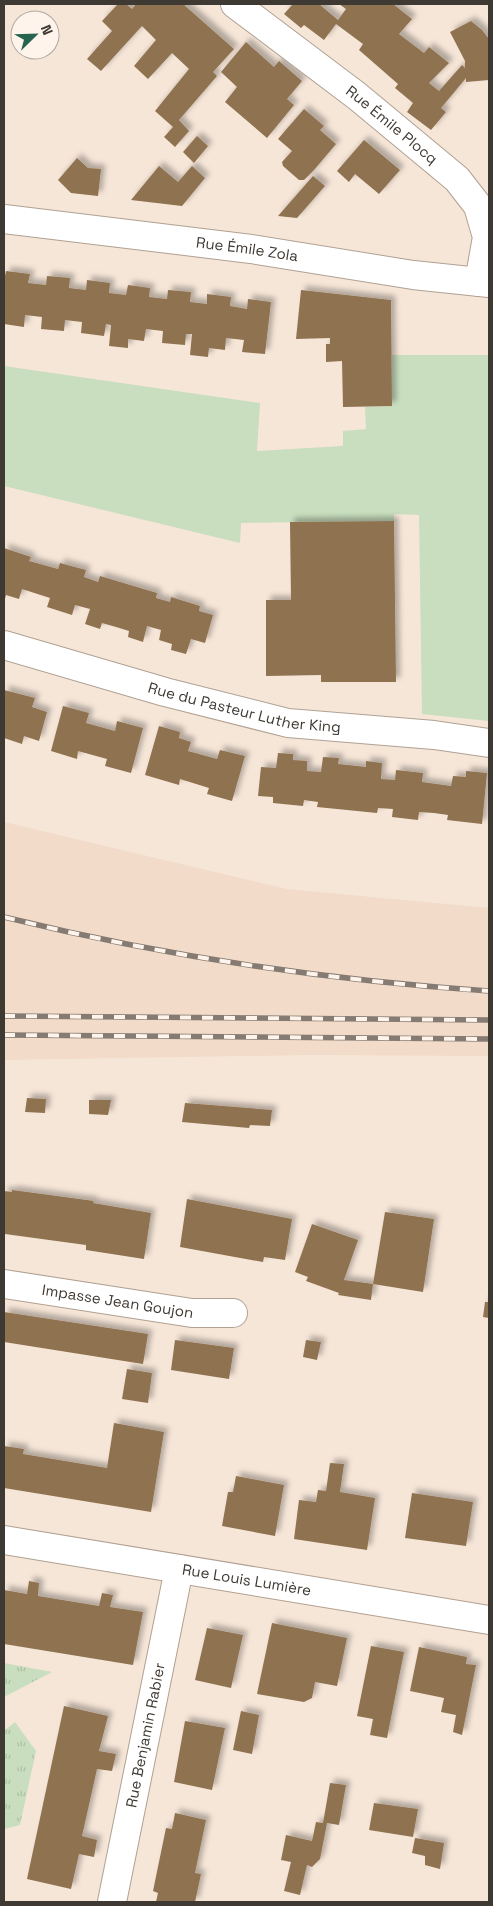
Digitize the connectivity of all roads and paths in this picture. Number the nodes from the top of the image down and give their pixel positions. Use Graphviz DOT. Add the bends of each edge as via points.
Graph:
graph roads {
  1 [pos="235,4"];
  2 [pos="4,219"];
  3 [pos="484,283"];
  4 [pos="4,645"];
  5 [pos="489,743"];
  6 [pos="4,1284"];
  7 [pos="233,1313"];
  8 [pos="4,1540"];
  9 [pos="179,1569"];
  10 [pos="489,1620"];
  11 [pos="112,1902"];
  1 -- 3 [label="street, Rue Émile Plocq" via="357,96 457,179 478,206 487,236"];
  2 -- 3 [label="street, Rue Émile Zola" via="251,249"];
  4 -- 5 [label="street, Rue du Pasteur Luther King" via="165,692 288,723 434,735"];
  6 -- 7 [label="street, Impasse Jean Goujon" via="192,1313"];
  8 -- 9 [label="street, Rue Louis Lumière"];
  9 -- 10 [label="street, Rue Louis Lumière"];
  9 -- 11 [label="street, Rue Benjamin Rabier"];
}
